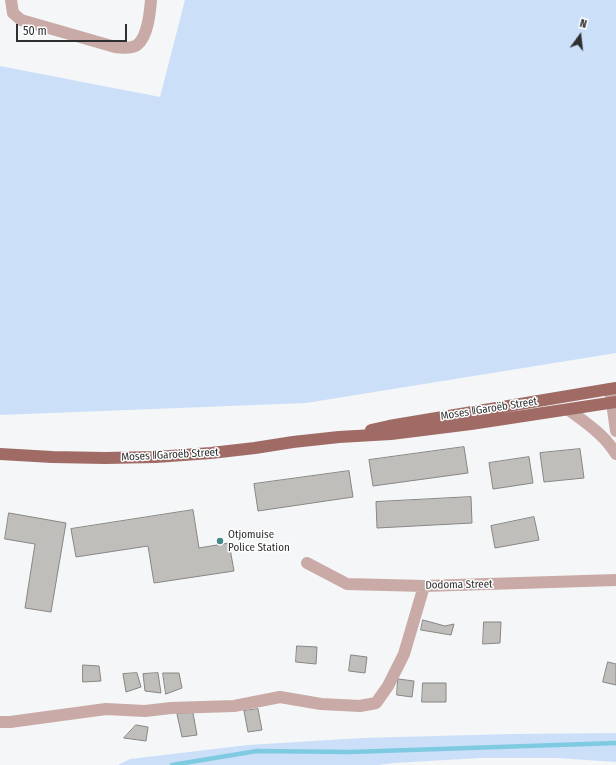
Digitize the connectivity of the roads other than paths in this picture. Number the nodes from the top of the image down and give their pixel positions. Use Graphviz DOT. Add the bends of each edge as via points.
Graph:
graph roads {
  1 [pos="11,0"];
  2 [pos="152,0"];
  3 [pos="613,389"];
  4 [pos="614,402"];
  5 [pos="569,410"];
  6 [pos="616,431"];
  7 [pos="339,437"];
  8 [pos="0,454"];
  9 [pos="616,454"];
  10 [pos="307,563"];
  11 [pos="616,580"];
  12 [pos="424,586"];
  13 [pos="0,722"];
  1 -- 2 [label="street" via="13,13 21,20 115,47 127,48 137,45 143,38"];
  3 -- 4 [label="street"];
  3 -- 7 [label="main road, Moses ǁGaroëb Street" via="389,426"];
  4 -- 5 [label="main road, Moses ǁGaroëb Street"];
  4 -- 6 [label="street"];
  5 -- 7 [label="main road, Moses ǁGaroëb Street" via="391,434"];
  5 -- 9 [label="street" via="606,439"];
  7 -- 8 [label="main road, Moses ǁGaroëb Street" via="156,457"];
  10 -- 12 [label="street, Dodoma Street" via="347,584"];
  11 -- 12 [label="street, Dodoma Street"];
  12 -- 13 [label="street" via="404,654 376,703 360,706 321,704 280,697 234,706 145,711 106,709"];
}
